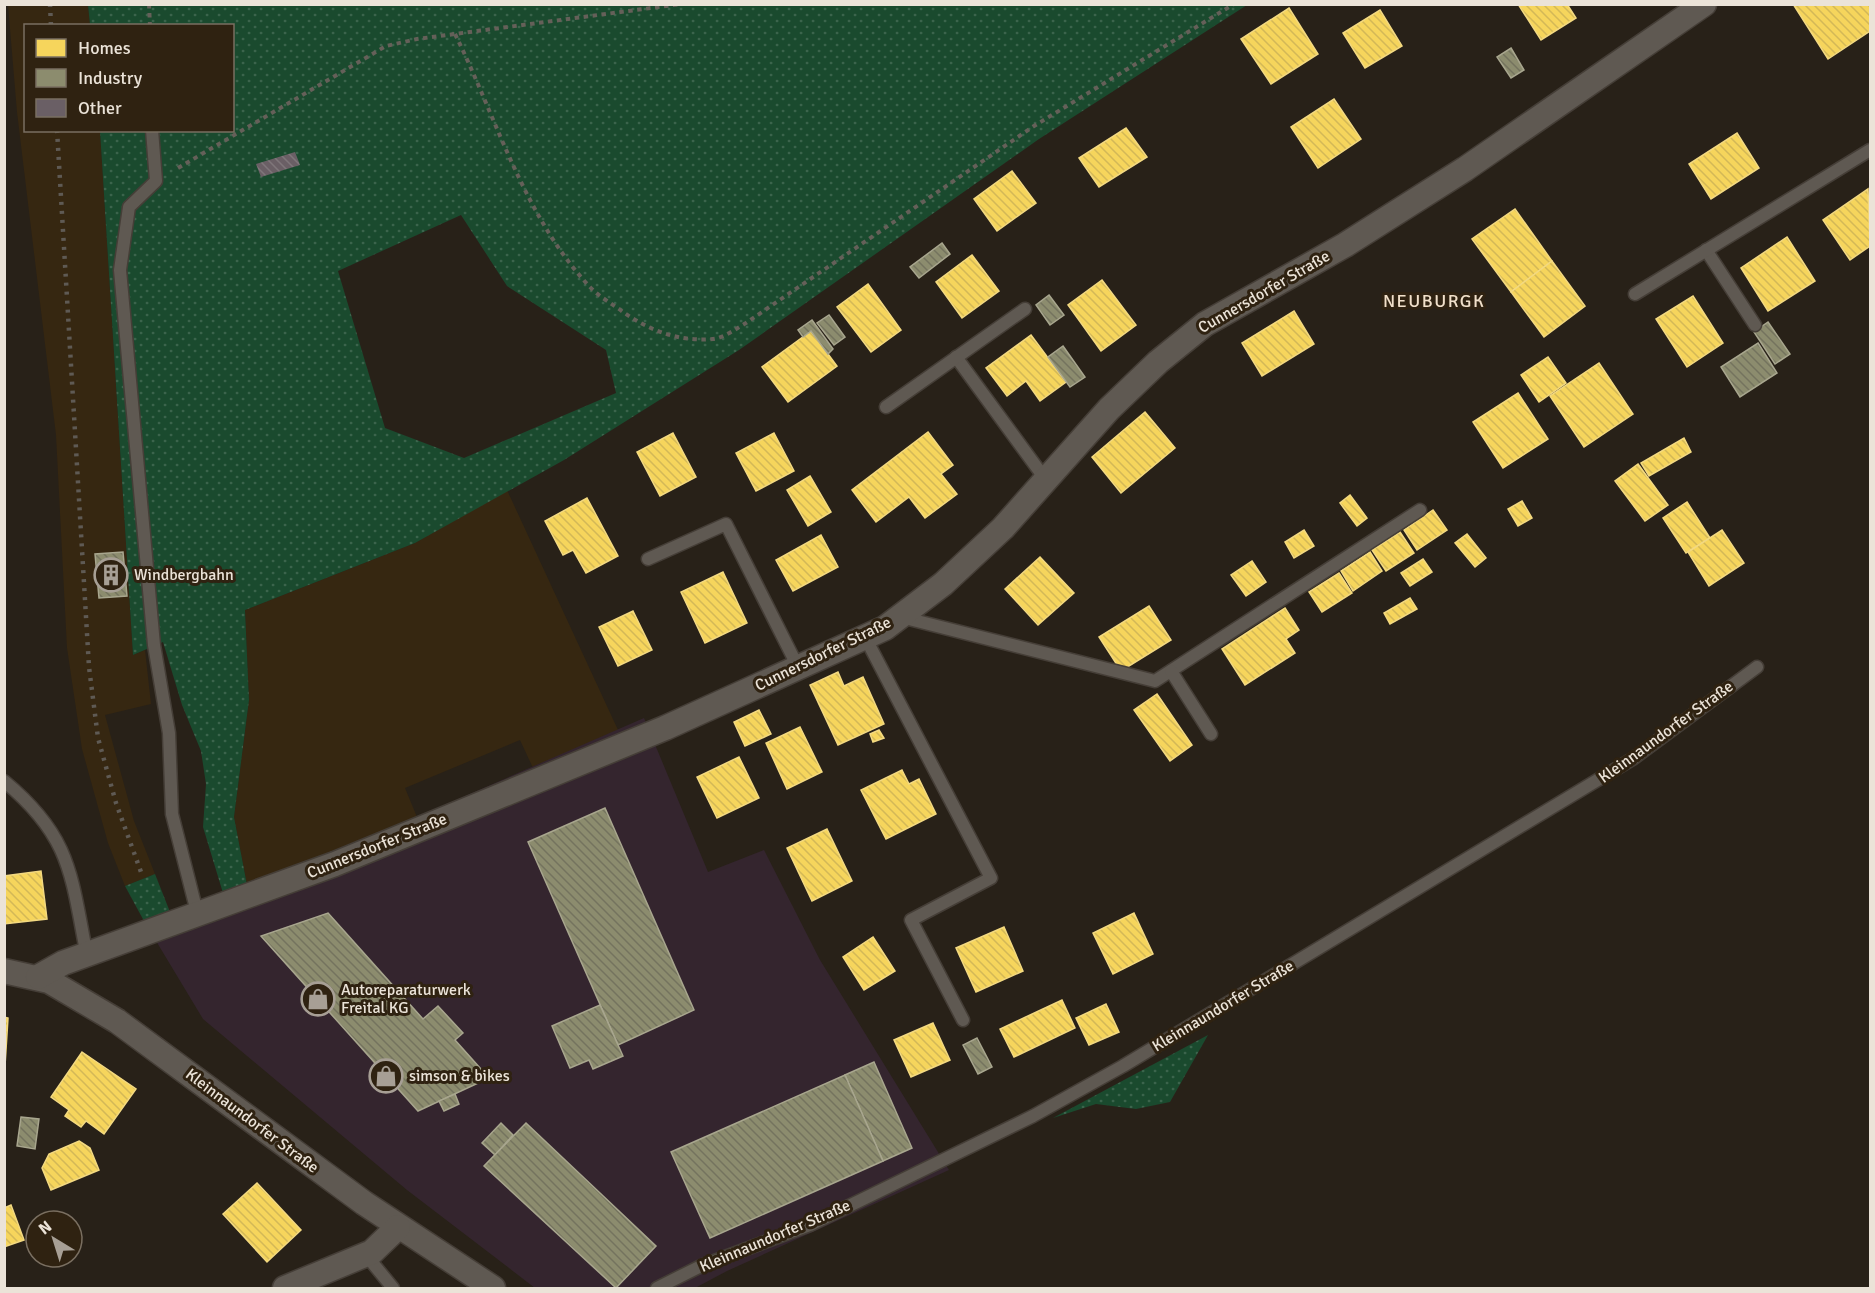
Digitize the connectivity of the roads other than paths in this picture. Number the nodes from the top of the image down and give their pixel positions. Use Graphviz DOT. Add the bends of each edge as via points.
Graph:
graph roads {
  1 [pos="1704,4"];
  2 [pos="152,132"];
  3 [pos="1870,150"];
  4 [pos="1706,250"];
  5 [pos="1635,294"];
  6 [pos="1025,309"];
  7 [pos="1755,325"];
  8 [pos="956,357"];
  9 [pos="886,407"];
  10 [pos="1046,480"];
  11 [pos="1420,510"];
  12 [pos="648,559"];
  13 [pos="900,617"];
  14 [pos="865,637"];
  15 [pos="798,667"];
  16 [pos="1757,667"];
  17 [pos="1171,671"];
  18 [pos="1211,734"];
  19 [pos="4,781"];
  20 [pos="198,916"];
  21 [pos="87,956"];
  22 [pos="4,971"];
  23 [pos="38,977"];
  24 [pos="963,1020"];
  25 [pos="398,1227"];
  26 [pos="366,1255"];
  27 [pos="285,1288"];
  28 [pos="393,1288"];
  29 [pos="492,1288"];
  30 [pos="657,1288"];
  1 -- 10 [label="street, Cunnersdorfer Straße" via="1465,169 1345,245 1204,324 1133,385"];
  2 -- 20 [label="lane" via="156,181 129,207 120,270 154,645 169,733 172,814"];
  3 -- 4 [label="lane"];
  4 -- 5 [label="lane"];
  4 -- 7 [label="lane"];
  6 -- 8 [label="lane"];
  8 -- 9 [label="lane"];
  8 -- 10 [label="lane"];
  10 -- 13 [label="street, Cunnersdorfer Straße" via="1003,528 943,584"];
  11 -- 17 [label="lane"];
  12 -- 15 [label="lane" via="726,524"];
  13 -- 14 [label="street, Cunnersdorfer Straße"];
  13 -- 17 [label="lane" via="1155,681"];
  14 -- 15 [label="street, Cunnersdorfer Straße"];
  14 -- 24 [label="lane" via="991,878 911,920"];
  15 -- 20 [label="street, Cunnersdorfer Straße" via="614,749"];
  16 -- 30 [label="lane, Kleinnaundorfer Straße" via="1634,759 1123,1066 1033,1116 810,1224 701,1266"];
  17 -- 18 [label="lane"];
  19 -- 21 [label="lane" via="39,813 56,836 68,862"];
  20 -- 21 [label="street, Cunnersdorfer Straße"];
  21 -- 23 [label="street, Cunnersdorfer Straße" via="63,963"];
  22 -- 23 [label="street, Kleinnaundorfer Straße"];
  23 -- 25 [label="street, Kleinnaundorfer Straße" via="69,990 117,1021"];
  25 -- 26 [label="street"];
  25 -- 29 [label="street, Kleinnaundorfer Straße"];
  26 -- 27 [label="street"];
  26 -- 28 [label="lane"];
}
